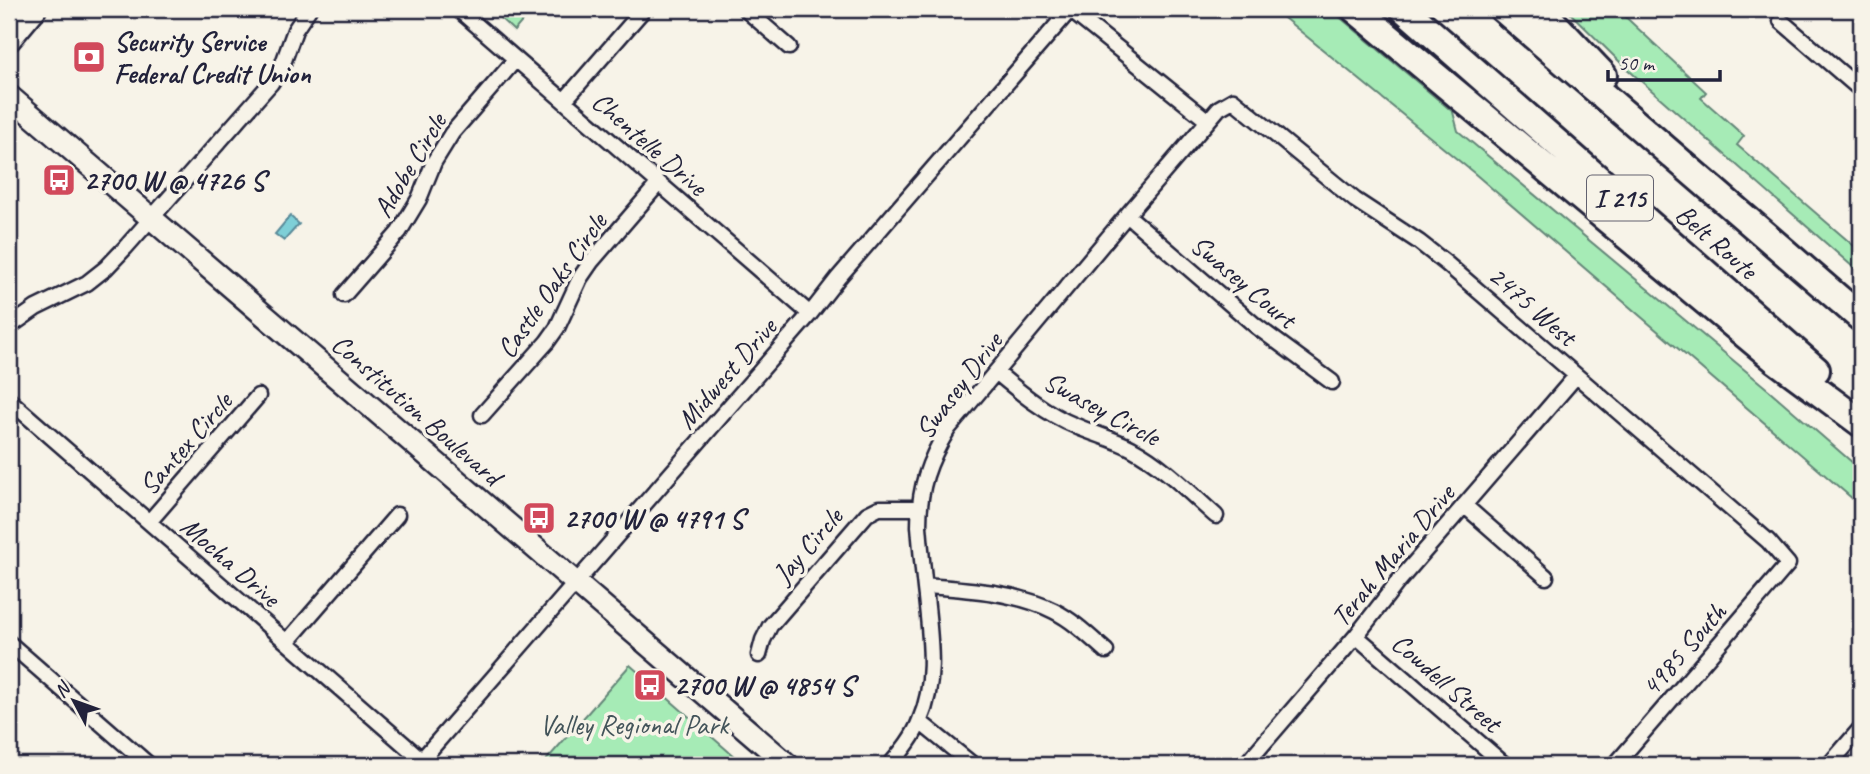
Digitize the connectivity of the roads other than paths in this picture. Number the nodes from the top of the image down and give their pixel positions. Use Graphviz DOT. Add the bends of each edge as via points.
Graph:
graph roads {
  1 [pos="34,9"];
  2 [pos="309,9"];
  3 [pos="458,9"];
  4 [pos="644,9"];
  5 [pos="745,9"];
  6 [pos="1069,9"];
  7 [pos="1355,9"];
  8 [pos="1404,9"];
  9 [pos="1503,9"];
  10 [pos="1540,9"];
  11 [pos="1781,21"];
  12 [pos="9,39"];
  13 [pos="789,47"];
  14 [pos="516,59"];
  15 [pos="1861,90"];
  16 [pos="9,96"];
  17 [pos="1233,100"];
  18 [pos="564,101"];
  19 [pos="1209,121"];
  20 [pos="659,183"];
  21 [pos="1706,183"];
  22 [pos="1127,215"];
  23 [pos="151,219"];
  24 [pos="344,295"];
  25 [pos="810,314"];
  26 [pos="1861,318"];
  27 [pos="9,327"];
  28 [pos="996,372"];
  29 [pos="1576,376"];
  30 [pos="1332,382"];
  31 [pos="258,396"];
  32 [pos="9,400"];
  33 [pos="1861,409"];
  34 [pos="482,415"];
  35 [pos="1861,424"];
  36 [pos="1464,505"];
  37 [pos="919,508"];
  38 [pos="397,514"];
  39 [pos="1216,516"];
  40 [pos="149,522"];
  41 [pos="1788,564"];
  42 [pos="1546,577"];
  43 [pos="576,584"];
  44 [pos="925,586"];
  45 [pos="1356,636"];
  46 [pos="287,642"];
  47 [pos="9,643"];
  48 [pos="1106,651"];
  49 [pos="759,654"];
  50 [pos="920,722"];
  51 [pos="1861,728"];
  52 [pos="419,763"];
  53 [pos="149,765"];
  54 [pos="788,765"];
  55 [pos="890,765"];
  56 [pos="973,765"];
  57 [pos="1245,765"];
  58 [pos="1505,765"];
  59 [pos="1615,765"];
  60 [pos="1829,765"];
  1 -- 12 [label="main road"];
  2 -- 23 [label="street" via="271,83"];
  3 -- 14 [label="street, Chentelle Drive"];
  4 -- 18 [label="street"];
  5 -- 13 [label="street"];
  6 -- 19 [label="street"];
  6 -- 25 [label="street, Midwest Drive"];
  7 -- 35 [label="highway" via="1776,360"];
  8 -- 33 [label="highway, Belt Route / I 215"];
  9 -- 21 [label="highway, Belt Route / I 215"];
  10 -- 21 [label="highway"];
  11 -- 15 [label="street"];
  14 -- 18 [label="street, Chentelle Drive"];
  14 -- 24 [label="street, Adobe Circle" via="452,133 399,232"];
  16 -- 23 [label="main road, Constitution Boulevard"];
  17 -- 19 [label="street, Swasey Drive"];
  17 -- 29 [label="street, 2475 West" via="1355,200 1447,264"];
  18 -- 20 [label="street, Chentelle Drive"];
  19 -- 22 [label="street, Swasey Drive"];
  20 -- 25 [label="street, Chentelle Drive"];
  20 -- 34 [label="street, Castle Oaks Circle" via="591,262 547,342"];
  21 -- 26 [label="highway, Belt Route / I 215"];
  22 -- 28 [label="street, Swasey Drive"];
  22 -- 30 [label="street, Swasey Court" via="1256,326"];
  23 -- 27 [label="street" via="107,268"];
  23 -- 43 [label="main road, Constitution Boulevard"];
  25 -- 43 [label="street, Midwest Drive"];
  28 -- 37 [label="street, Swasey Drive" via="936,449"];
  28 -- 39 [label="street, Swasey Circle" via="1056,416 1145,457"];
  29 -- 36 [label="street, Terah Maria Drive"];
  29 -- 41 [label="street, 2475 West" via="1768,541"];
  31 -- 40 [label="street, Santex Circle"];
  32 -- 40 [label="street, Mocha Drive"];
  36 -- 42 [label="street"];
  36 -- 45 [label="street, Terah Maria Drive"];
  37 -- 44 [label="street, Swasey Drive"];
  37 -- 49 [label="street, Jay Circle" via="879,509 867,514 770,626"];
  38 -- 46 [label="street"];
  40 -- 46 [label="street, Mocha Drive"];
  41 -- 59 [label="street, 4985 South"];
  43 -- 52 [label="street, Midwest Drive"];
  43 -- 54 [label="main road, Constitution Boulevard"];
  44 -- 48 [label="street" via="1031,601 1068,618"];
  44 -- 50 [label="street, Swasey Drive" via="931,672"];
  45 -- 57 [label="street, Terah Maria Drive"];
  45 -- 58 [label="street, Cowdell Street"];
  46 -- 52 [label="street, Mocha Drive"];
  47 -- 53 [label="street"];
  50 -- 55 [label="street, Swasey Drive"];
  50 -- 56 [label="street"];
  51 -- 60 [label="street"];
}
